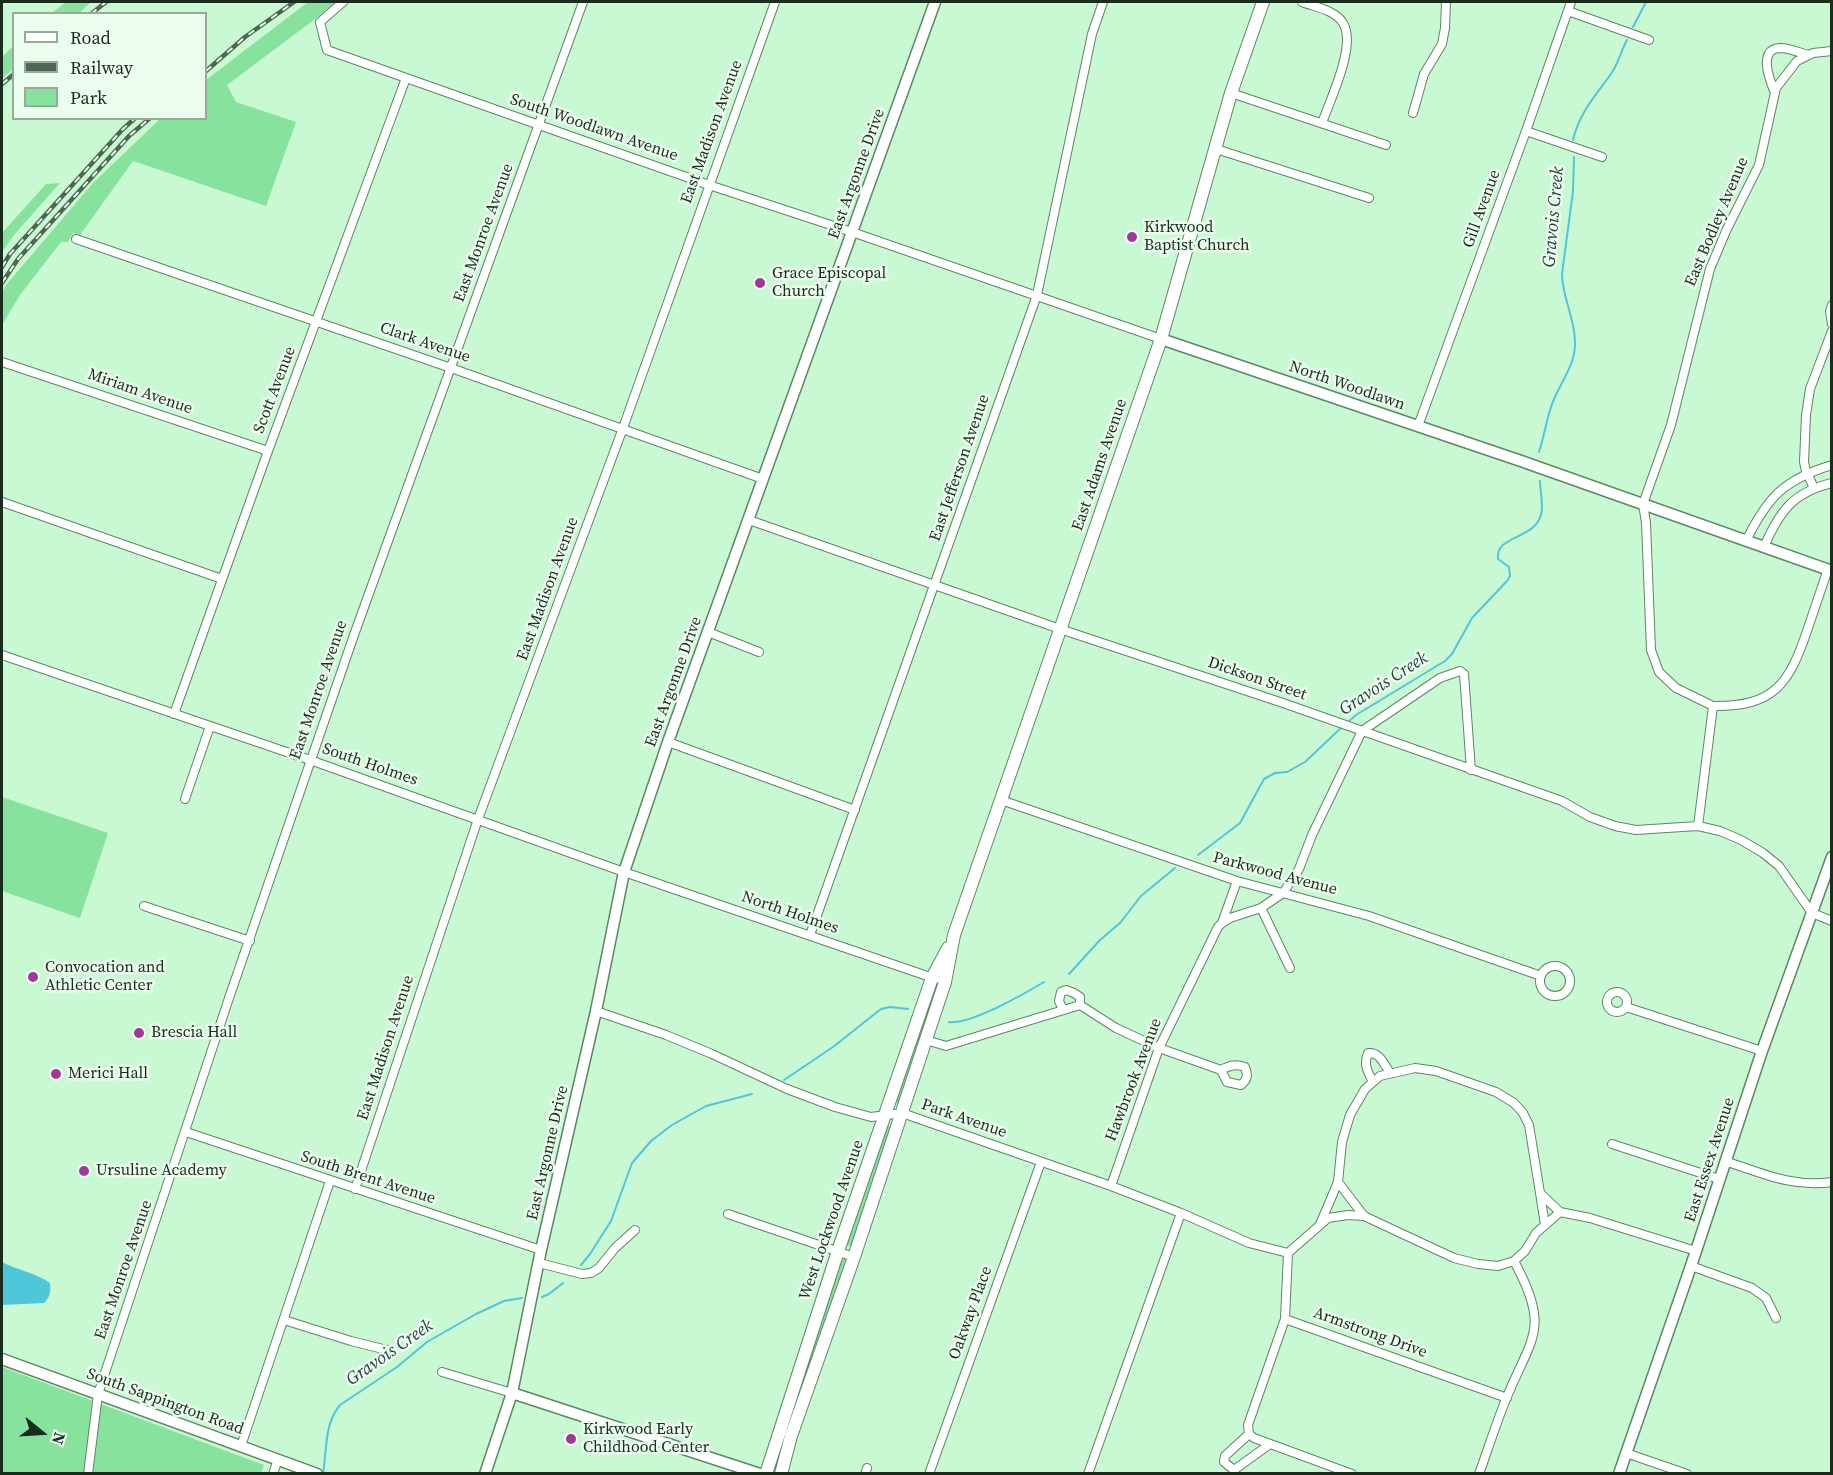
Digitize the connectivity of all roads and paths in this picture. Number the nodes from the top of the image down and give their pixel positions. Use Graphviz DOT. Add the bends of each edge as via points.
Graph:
graph roads {
  1 [pos="343,2"];
  2 [pos="583,2"];
  3 [pos="775,2"];
  4 [pos="935,2"];
  5 [pos="1103,2"];
  6 [pos="1263,2"];
  7 [pos="1302,2"];
  8 [pos="1446,2"];
  9 [pos="1571,2"];
  10 [pos="1568,11"];
  11 [pos="1649,40"];
  12 [pos="1832,51"];
  13 [pos="1809,55"];
  14 [pos="406,78"];
  15 [pos="1231,93"];
  16 [pos="1775,93"];
  17 [pos="1413,113"];
  18 [pos="1322,123"];
  19 [pos="540,124"];
  20 [pos="1526,131"];
  21 [pos="1386,145"];
  22 [pos="1216,149"];
  23 [pos="1602,158"];
  24 [pos="709,185"];
  25 [pos="1369,198"];
  26 [pos="852,232"];
  27 [pos="76,239"];
  28 [pos="1036,295"];
  29 [pos="1832,305"];
  30 [pos="316,322"];
  31 [pos="1832,324"];
  32 [pos="1832,332"];
  33 [pos="1161,339"];
  34 [pos="2,362"];
  35 [pos="451,368"];
  36 [pos="1418,426"];
  37 [pos="623,428"];
  38 [pos="268,451"];
  39 [pos="1832,465"];
  40 [pos="1807,473"];
  41 [pos="764,479"];
  42 [pos="1832,483"];
  43 [pos="1814,488"];
  44 [pos="2,502"];
  45 [pos="1643,504"];
  46 [pos="749,520"];
  47 [pos="1746,541"];
  48 [pos="1764,547"];
  49 [pos="1830,570"];
  50 [pos="222,579"];
  51 [pos="935,585"];
  52 [pos="1060,629"];
  53 [pos="708,632"];
  54 [pos="759,652"];
  55 [pos="2,655"];
  56 [pos="1713,706"];
  57 [pos="174,714"];
  58 [pos="210,726"];
  59 [pos="1362,731"];
  60 [pos="668,742"];
  61 [pos="310,760"];
  62 [pos="1470,770"];
  63 [pos="185,799"];
  64 [pos="1001,800"];
  65 [pos="855,810"];
  66 [pos="478,819"];
  67 [pos="1698,826"];
  68 [pos="1832,857"];
  69 [pos="624,872"];
  70 [pos="1237,881"];
  71 [pos="1283,893"];
  72 [pos="144,906"];
  73 [pos="1261,908"];
  74 [pos="1812,914"];
  75 [pos="1832,921"];
  76 [pos="1222,923"];
  77 [pos="810,935"];
  78 [pos="954,935"];
  79 [pos="250,941"];
  80 [pos="1290,968"];
  81 [pos="1541,976"];
  82 [pos="932,978"];
  83 [pos="945,982"];
  84 [pos="1080,1005"];
  85 [pos="1626,1007"];
  86 [pos="1063,1010"];
  87 [pos="596,1011"];
  88 [pos="926,1040"];
  89 [pos="1159,1048"];
  90 [pos="1762,1051"];
  91 [pos="1221,1070"];
  92 [pos="1390,1073"];
  93 [pos="1373,1082"];
  94 [pos="902,1113"];
  95 [pos="885,1115"];
  96 [pos="186,1132"];
  97 [pos="1612,1144"];
  98 [pos="1725,1161"];
  99 [pos="1041,1162"];
  100 [pos="1719,1179"];
  101 [pos="330,1181"];
  102 [pos="1338,1182"];
  103 [pos="1829,1185"];
  104 [pos="1112,1186"];
  105 [pos="355,1189"];
  106 [pos="1540,1193"];
  107 [pos="1560,1212"];
  108 [pos="1181,1213"];
  109 [pos="728,1214"];
  110 [pos="1364,1216"];
  111 [pos="1321,1222"];
  112 [pos="1545,1225"];
  113 [pos="635,1230"];
  114 [pos="542,1250"];
  115 [pos="838,1251"];
  116 [pos="1696,1251"];
  117 [pos="1288,1253"];
  118 [pos="854,1257"];
  119 [pos="1514,1261"];
  120 [pos="539,1263"];
  121 [pos="1691,1266"];
  122 [pos="1776,1318"];
  123 [pos="1285,1319"];
  124 [pos="284,1320"];
  125 [pos="391,1351"];
  126 [pos="2,1359"];
  127 [pos="442,1372"];
  128 [pos="512,1393"];
  129 [pos="98,1394"];
  130 [pos="1507,1398"];
  131 [pos="1249,1434"];
  132 [pos="1270,1444"];
  133 [pos="241,1446"];
  134 [pos="1626,1453"];
  135 [pos="278,1459"];
  136 [pos="88,1473"];
  137 [pos="273,1473"];
  138 [pos="316,1473"];
  139 [pos="485,1473"];
  140 [pos="760,1473"];
  141 [pos="766,1473"];
  142 [pos="781,1473"];
  143 [pos="929,1473"];
  144 [pos="1088,1473"];
  145 [pos="1352,1473"];
  146 [pos="1479,1473"];
  147 [pos="1619,1473"];
  148 [pos="1687,1473"];
  1 -- 14 [label="street, South Woodlawn Avenue" via="320,22 327,50"];
  2 -- 19 [label="street, East Monroe Avenue"];
  3 -- 24 [label="street, East Madison Avenue"];
  4 -- 26 [label="street, East Argonne Drive"];
  5 -- 28 [label="street, East Jefferson Avenue" via="1092,34"];
  6 -- 15 [label="main road, East Adams Avenue"];
  7 -- 18 [label="street" via="1332,13 1343,22 1348,35 1346,54"];
  8 -- 17 [label="street" via="1442,44 1424,74"];
  9 -- 10 [label="street, Gill Avenue"];
  10 -- 11 [label="street"];
  10 -- 20 [label="street, Gill Avenue"];
  12 -- 13 [label="street, East Bodley Avenue"];
  13 -- 16 [label="street, East Bodley Avenue" via="1786,73"];
  13 -- 16 [label="street" via="1772,50 1767,72"];
  14 -- 19 [label="street, South Woodlawn Avenue"];
  14 -- 30 [label="street, Scott Avenue"];
  15 -- 18 [label="street"];
  15 -- 22 [label="main road, East Adams Avenue"];
  16 -- 45 [label="street, East Bodley Avenue" via="1759,165 1710,269 1671,425"];
  18 -- 21 [label="street"];
  19 -- 24 [label="street, South Woodlawn Avenue"];
  19 -- 35 [label="street, East Monroe Avenue"];
  20 -- 23 [label="street"];
  20 -- 36 [label="street, Gill Avenue"];
  22 -- 25 [label="street"];
  22 -- 33 [label="main road, East Adams Avenue"];
  24 -- 26 [label="street, South Woodlawn Avenue"];
  24 -- 37 [label="street, East Madison Avenue"];
  26 -- 28 [label="street, North Woodlawn"];
  26 -- 41 [label="street, East Argonne Drive"];
  27 -- 30 [label="street, Clark Avenue"];
  28 -- 33 [label="street, North Woodlawn"];
  28 -- 51 [label="street, East Jefferson Avenue"];
  29 -- 31 [label="street"];
  30 -- 35 [label="street, Clark Avenue"];
  30 -- 38 [label="street, Scott Avenue"];
  32 -- 40 [label="street" via="1810,389 1804,437"];
  33 -- 36 [label="street, North Woodlawn"];
  33 -- 52 [label="main road, East Adams Avenue"];
  34 -- 38 [label="street, Miriam Avenue"];
  35 -- 37 [label="street, Clark Avenue"];
  35 -- 61 [label="street, East Monroe Avenue"];
  36 -- 45 [label="street, North Woodlawn"];
  37 -- 41 [label="street, Clark Avenue"];
  37 -- 66 [label="street, East Madison Avenue"];
  38 -- 50 [label="street, Scott Avenue"];
  39 -- 40 [label="street"];
  40 -- 43 [label="street"];
  40 -- 47 [label="street" via="1771,499"];
  41 -- 46 [label="street, East Argonne Drive"];
  42 -- 43 [label="street"];
  43 -- 48 [label="street" via="1782,512"];
  44 -- 50 [label="street"];
  45 -- 47 [label="street, North Woodlawn"];
  45 -- 56 [label="street" via="1651,650 1659,672 1676,688"];
  46 -- 51 [label="street, Dickson Street"];
  46 -- 53 [label="street, East Argonne Drive"];
  47 -- 48 [label="street, North Woodlawn"];
  48 -- 49 [label="street, North Woodlawn"];
  49 -- 56 [label="street" via="1796,662 1784,682 1751,702"];
  50 -- 57 [label="street, Scott Avenue"];
  51 -- 52 [label="street, Dickson Street"];
  51 -- 65 [label="street, East Jefferson Avenue"];
  52 -- 59 [label="street, Dickson Street"];
  52 -- 64 [label="main road, East Adams Avenue"];
  53 -- 54 [label="street"];
  53 -- 60 [label="street, East Argonne Drive"];
  55 -- 57 [label="street, South Holmes"];
  56 -- 67 [label="street"];
  57 -- 58 [label="street, South Holmes"];
  58 -- 61 [label="street, South Holmes"];
  58 -- 63 [label="street"];
  59 -- 62 [label="street, Dickson Street"];
  59 -- 62 [label="street" via="1440,678 1460,670 1466,685"];
  59 -- 71 [label="street" via="1299,869"];
  60 -- 65 [label="street"];
  60 -- 69 [label="street, East Argonne Drive"];
  61 -- 66 [label="street, South Holmes"];
  61 -- 79 [label="street, East Monroe Avenue"];
  62 -- 67 [label="street, Dickson Street" via="1562,801 1615,826 1636,830"];
  64 -- 70 [label="street, Parkwood Avenue"];
  64 -- 78 [label="main road, East Adams Avenue"];
  65 -- 77 [label="street, East Jefferson Avenue"];
  66 -- 69 [label="street, South Holmes"];
  66 -- 105 [label="street, East Madison Avenue"];
  67 -- 74 [label="street, Dickson Street" via="1741,840 1763,853 1779,866"];
  68 -- 74 [label="street, East Essex Avenue"];
  69 -- 77 [label="street, North Holmes"];
  69 -- 87 [label="street, East Argonne Drive"];
  70 -- 71 [label="street, Parkwood Avenue"];
  70 -- 76 [label="street, Hawbrook Avenue"];
  71 -- 73 [label="street"];
  71 -- 81 [label="street, Parkwood Avenue" via="1369,916"];
  72 -- 79 [label="street"];
  73 -- 76 [label="street"];
  73 -- 80 [label="street"];
  74 -- 75 [label="street"];
  74 -- 90 [label="street, East Essex Avenue"];
  76 -- 89 [label="street, Hawbrook Avenue"];
  77 -- 82 [label="street, North Holmes"];
  78 -- 82 [label="main road, East Adams Avenue"];
  78 -- 83 [label="main road, East Adams Avenue"];
  79 -- 96 [label="street, East Monroe Avenue"];
  82 -- 83 [label="street, North Holmes"];
  82 -- 95 [label="main road, West Lockwood Avenue"];
  83 -- 88 [label="main road, West Lockwood Avenue"];
  84 -- 86 [label="street"];
  84 -- 86 [label="street" via="1080,997 1065,990 1059,1001"];
  84 -- 89 [label="street"];
  85 -- 90 [label="street"];
  86 -- 88 [label="street" via="946,1046"];
  87 -- 95 [label="street, Park Avenue" via="675,1039 835,1107 871,1117"];
  87 -- 114 [label="street, East Argonne Drive"];
  88 -- 94 [label="main road, West Lockwood Avenue"];
  89 -- 91 [label="street"];
  89 -- 104 [label="street, Hawbrook Avenue"];
  90 -- 98 [label="street, East Essex Avenue"];
  92 -- 93 [label="street"];
  92 -- 93 [label="street" via="1379,1056 1368,1053 1366,1067"];
  92 -- 106 [label="street" via="1415,1068 1436,1071 1496,1092 1514,1103 1529,1125"];
  93 -- 102 [label="street" via="1350,1115 1342,1142"];
  94 -- 95 [label="street, Park Avenue"];
  94 -- 99 [label="street, Park Avenue"];
  94 -- 118 [label="main road, West Lockwood Avenue"];
  95 -- 115 [label="main road, West Lockwood Avenue"];
  96 -- 101 [label="street, South Brent Avenue"];
  96 -- 129 [label="street, East Monroe Avenue"];
  97 -- 100 [label="street"];
  98 -- 100 [label="street, East Essex Avenue"];
  98 -- 103 [label="street" via="1795,1184"];
  99 -- 104 [label="street, Park Avenue"];
  99 -- 143 [label="street, Oakway Place"];
  100 -- 116 [label="street, East Essex Avenue"];
  101 -- 105 [label="street, South Brent Avenue"];
  101 -- 124 [label="street"];
  102 -- 110 [label="street"];
  102 -- 111 [label="street"];
  104 -- 108 [label="street, Park Avenue"];
  105 -- 114 [label="street, South Brent Avenue"];
  106 -- 107 [label="street"];
  106 -- 112 [label="street"];
  107 -- 112 [label="street"];
  107 -- 116 [label="street"];
  108 -- 117 [label="street, Park Avenue" via="1249,1243"];
  108 -- 144 [label="street"];
  109 -- 115 [label="street"];
  110 -- 111 [label="street" via="1348,1215"];
  110 -- 119 [label="street" via="1454,1258 1498,1266"];
  111 -- 117 [label="street"];
  112 -- 119 [label="street"];
  113 -- 120 [label="street" via="591,1273"];
  114 -- 120 [label="street, East Argonne Drive"];
  115 -- 118 [label="street"];
  115 -- 141 [label="main road, West Lockwood Avenue"];
  116 -- 121 [label="street, East Essex Avenue"];
  117 -- 123 [label="street"];
  118 -- 142 [label="main road, West Lockwood Avenue"];
  119 -- 130 [label="street" via="1531,1297 1535,1330"];
  120 -- 128 [label="street, East Argonne Drive"];
  121 -- 122 [label="street" via="1752,1288 1766,1298"];
  121 -- 134 [label="street, East Essex Avenue"];
  123 -- 130 [label="street, Armstrong Drive"];
  123 -- 131 [label="street" via="1248,1425"];
  124 -- 125 [label="street"];
  124 -- 133 [label="street"];
  126 -- 129 [label="street, South Sappington Road"];
  127 -- 128 [label="street"];
  128 -- 139 [label="street"];
  128 -- 140 [label="street"];
  129 -- 133 [label="street, South Sappington Road"];
  129 -- 136 [label="street, East Monroe Avenue"];
  130 -- 146 [label="street"];
  131 -- 132 [label="street"];
  131 -- 132 [label="street" via="1225,1456 1228,1467 1234,1470"];
  132 -- 145 [label="street"];
  133 -- 135 [label="street, South Sappington Road"];
  134 -- 147 [label="street, East Essex Avenue"];
  134 -- 148 [label="street"];
  135 -- 137 [label="street"];
  135 -- 138 [label="street, South Sappington Road"];
}
